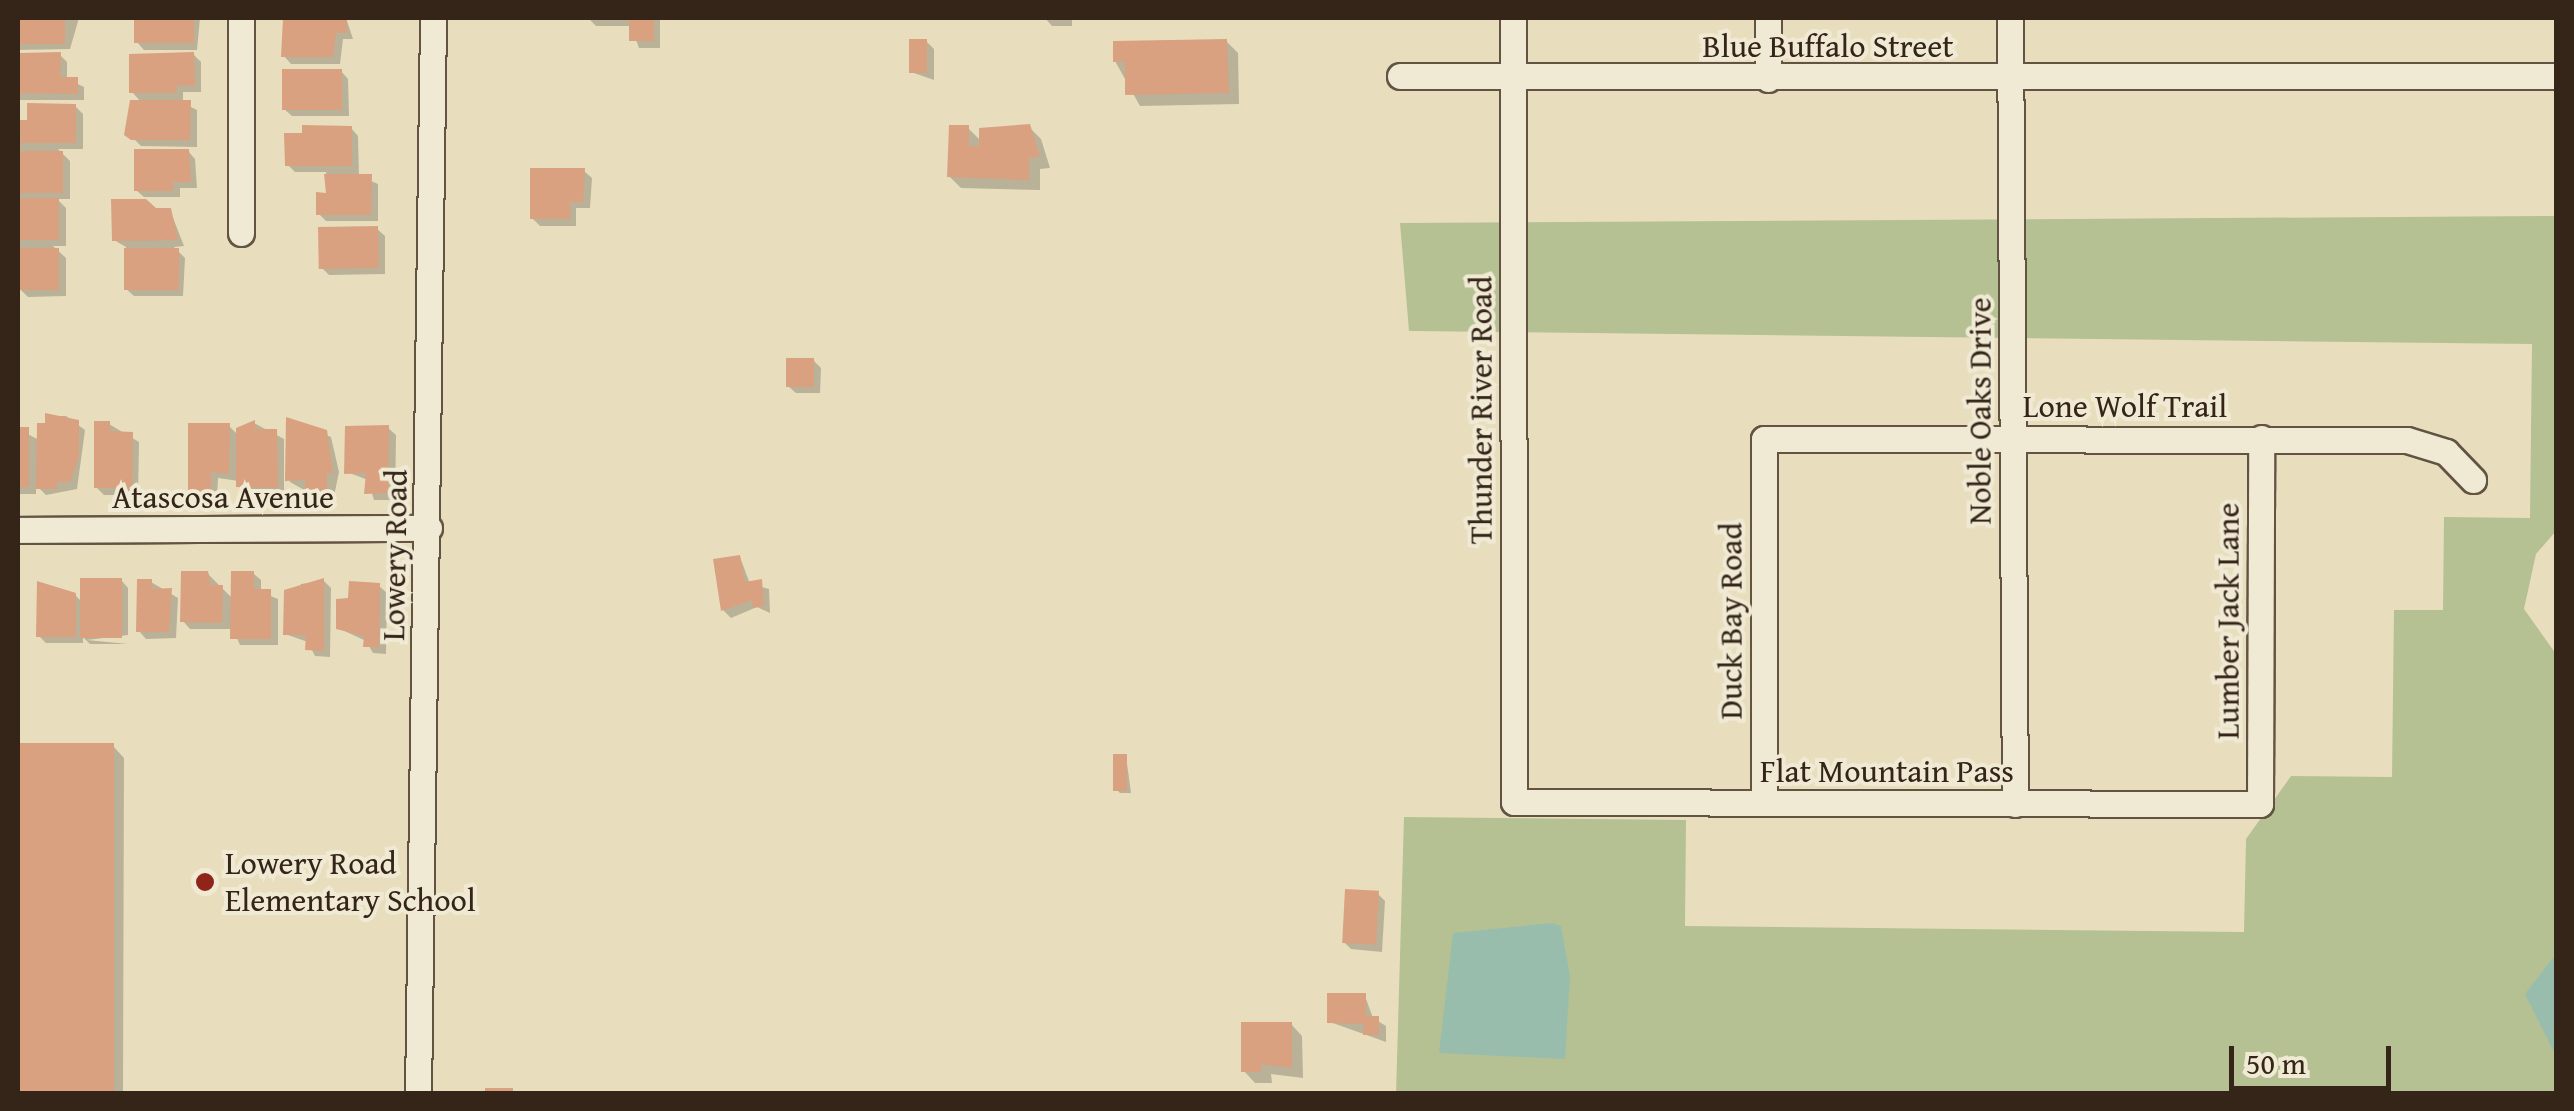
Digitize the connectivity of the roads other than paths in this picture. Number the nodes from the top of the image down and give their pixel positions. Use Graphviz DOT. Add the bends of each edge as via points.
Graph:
graph roads {
  1 [pos="241,18"];
  2 [pos="433,18"];
  3 [pos="1513,18"];
  4 [pos="1768,18"];
  5 [pos="2010,18"];
  6 [pos="1400,76"];
  7 [pos="2556,76"];
  8 [pos="2010,77"];
  9 [pos="1514,78"];
  10 [pos="1768,80"];
  11 [pos="241,233"];
  12 [pos="2261,438"];
  13 [pos="1764,439"];
  14 [pos="2012,439"];
  15 [pos="2473,480"];
  16 [pos="429,528"];
  17 [pos="18,530"];
  18 [pos="1514,802"];
  19 [pos="1764,803"];
  20 [pos="2015,804"];
  21 [pos="2260,804"];
  22 [pos="418,1094"];
  1 -- 11 [label="street"];
  2 -- 16 [label="street, Lowery Road"];
  3 -- 9 [label="street, Thunder River Road"];
  4 -- 10 [label="street"];
  5 -- 8 [label="street, Noble Oaks Drive"];
  6 -- 9 [label="street, Blue Buffalo Street"];
  7 -- 8 [label="street, Blue Buffalo Street"];
  8 -- 10 [label="street, Blue Buffalo Street"];
  8 -- 14 [label="street, Noble Oaks Drive"];
  9 -- 10 [label="street, Blue Buffalo Street"];
  9 -- 18 [label="street, Thunder River Road"];
  12 -- 14 [label="street, Lone Wolf Trail"];
  12 -- 15 [label="street, Lone Wolf Trail" via="2407,440 2446,452"];
  12 -- 21 [label="street, Lumber Jack Lane"];
  13 -- 14 [label="street, Lone Wolf Trail"];
  13 -- 19 [label="street, Duck Bay Road"];
  14 -- 20 [label="street, Noble Oaks Drive"];
  16 -- 17 [label="street, Atascosa Avenue"];
  16 -- 22 [label="street, Lowery Road"];
  18 -- 19 [label="street, Flat Mountain Pass"];
  19 -- 20 [label="street, Flat Mountain Pass"];
  20 -- 21 [label="street, Flat Mountain Pass"];
}
